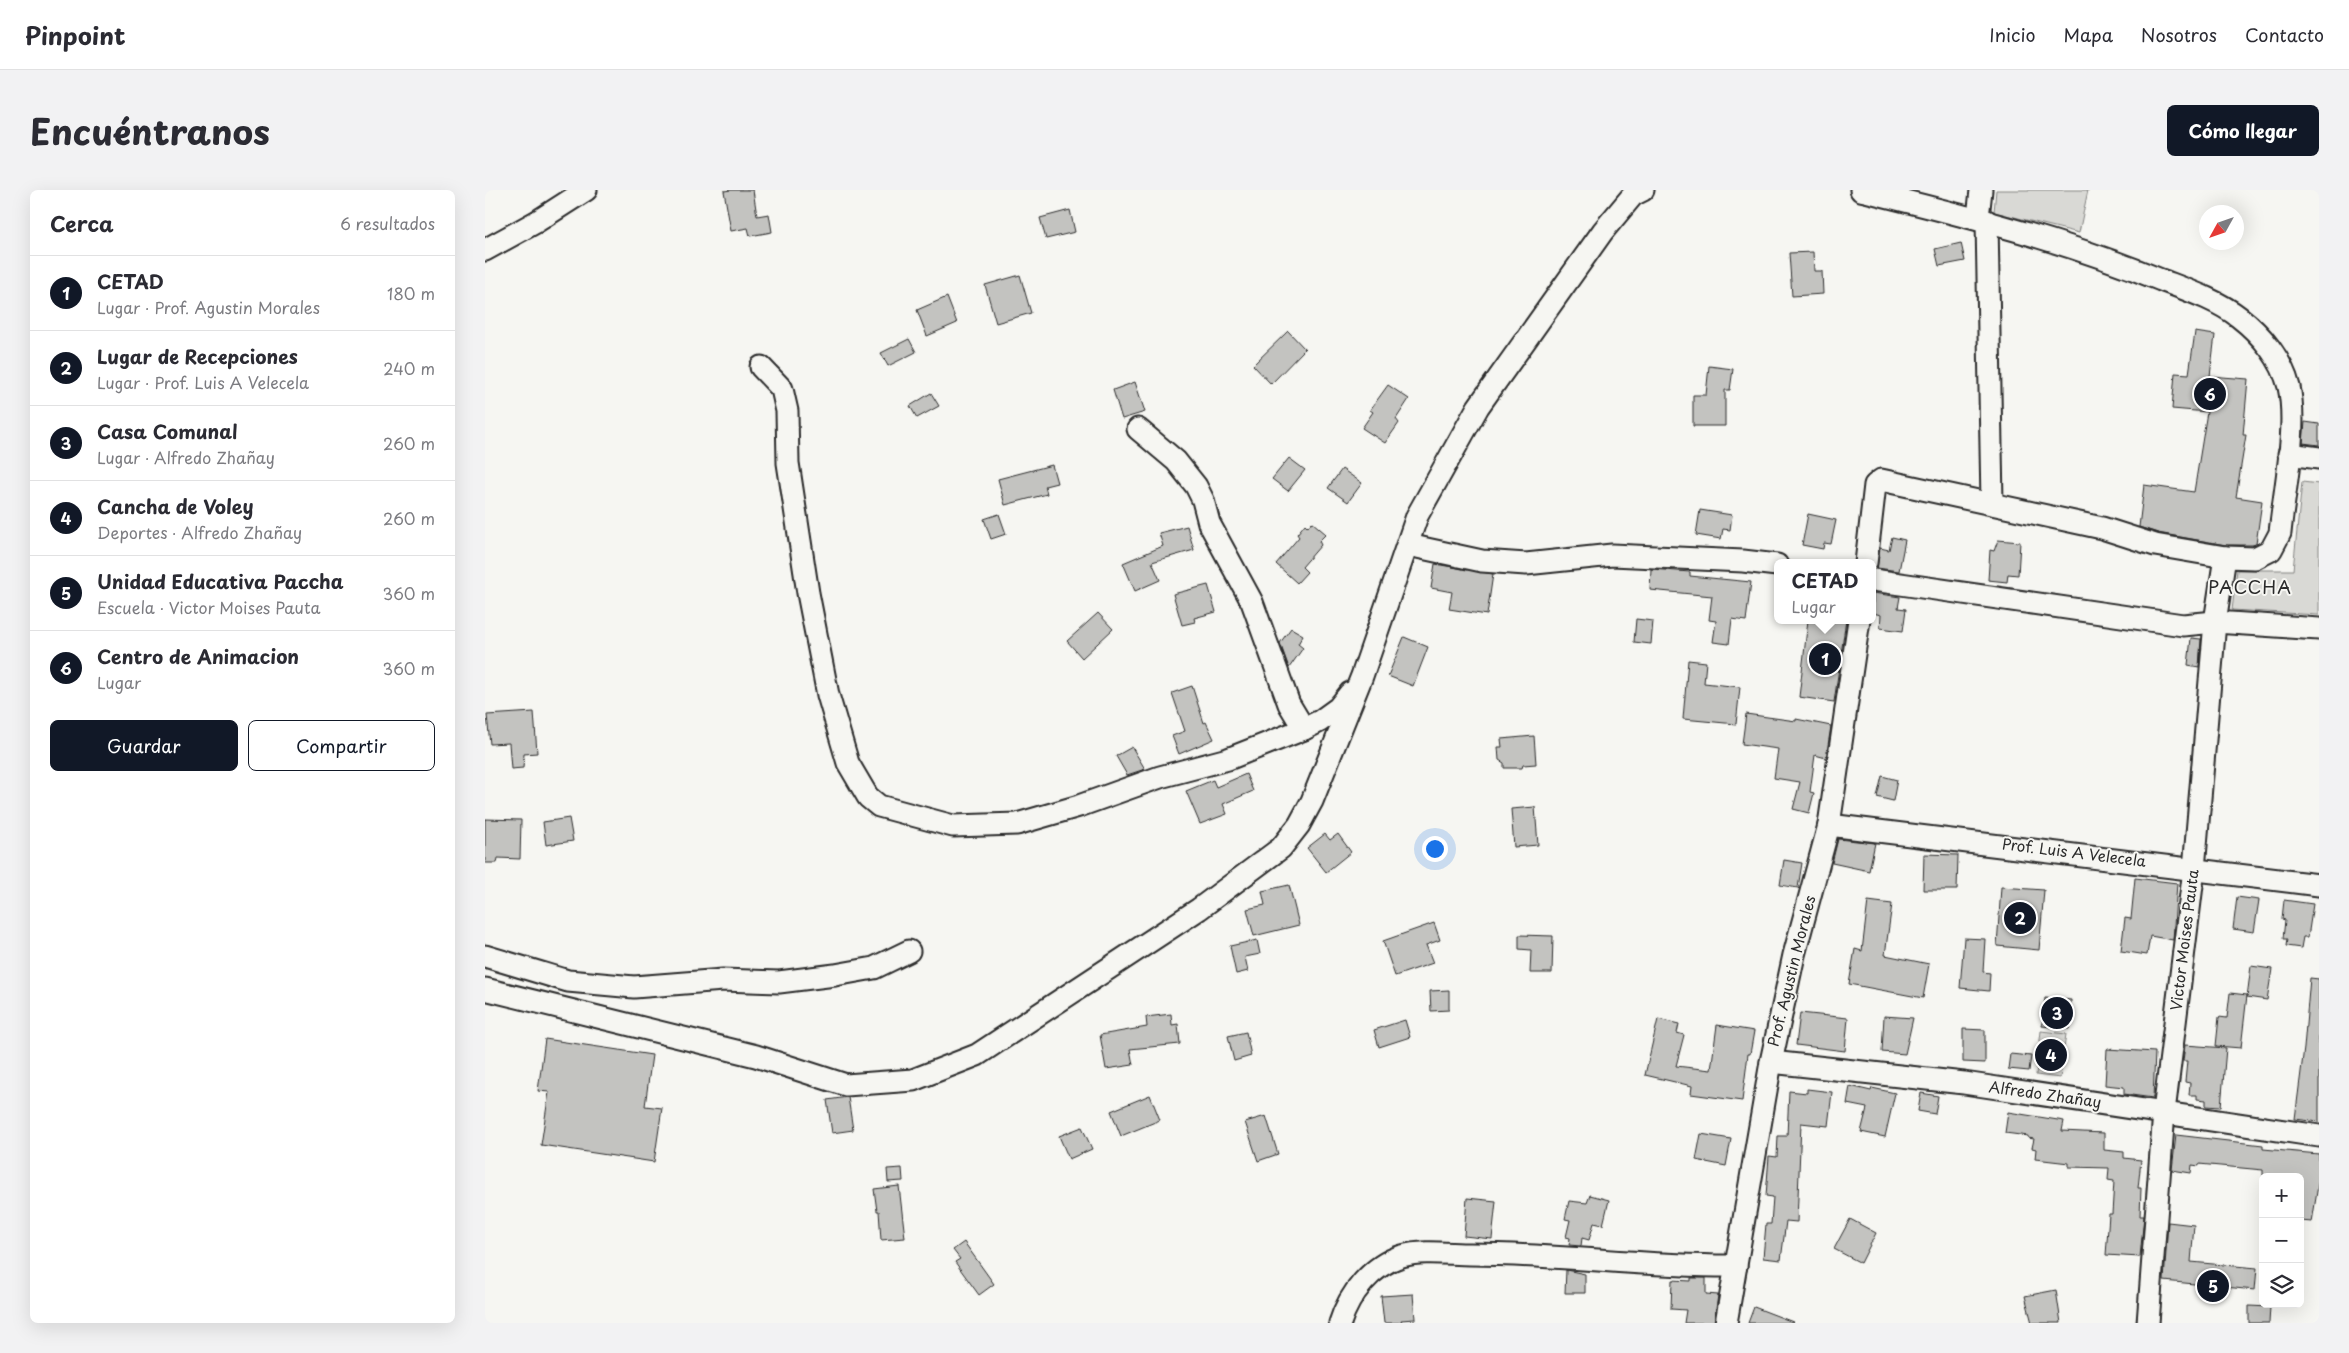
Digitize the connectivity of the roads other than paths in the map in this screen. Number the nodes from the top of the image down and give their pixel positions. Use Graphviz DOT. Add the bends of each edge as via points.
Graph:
graph roads {
  1 [pos="586,190"];
  2 [pos="1861,190"];
  3 [pos="1981,190"];
  4 [pos="1636,192"];
  5 [pos="1983,220"];
  6 [pos="485,250"];
  7 [pos="761,366"];
  8 [pos="1138,429"];
  9 [pos="2289,454"];
  10 [pos="2319,458"];
  11 [pos="1992,502"];
  12 [pos="1408,545"];
  13 [pos="2225,557"];
  14 [pos="1866,559"];
  15 [pos="1774,565"];
  16 [pos="1876,580"];
  17 [pos="2215,622"];
  18 [pos="1858,624"];
  19 [pos="2319,629"];
  20 [pos="1362,676"];
  21 [pos="1304,729"];
  22 [pos="1829,825"];
  23 [pos="2194,869"];
  24 [pos="2319,884"];
  25 [pos="909,951"];
  26 [pos="485,956"];
  27 [pos="485,988"];
  28 [pos="1771,1062"];
  29 [pos="2164,1112"];
  30 [pos="2319,1136"];
  31 [pos="1736,1266"];
  32 [pos="1340,1323"];
  33 [pos="1726,1323"];
  34 [pos="2148,1323"];
  1 -- 6 [label="street"];
  2 -- 5 [label="street"];
  3 -- 5 [label="street"];
  4 -- 12 [label="street" via="1603,231 1478,407 1417,516"];
  5 -- 9 [label="street" via="2114,260 2200,296 2238,316 2263,339 2289,386"];
  5 -- 11 [label="street"];
  7 -- 21 [label="street" via="782,389 787,411 788,463 808,594 828,695 848,763 867,797 879,806 953,826 1017,824 1160,777 1228,759"];
  8 -- 21 [label="street" via="1176,461 1196,486 1213,531 1252,602 1289,704"];
  9 -- 10 [label="street"];
  9 -- 13 [label="street" via="2279,534 2271,550 2255,558"];
  11 -- 13 [label="street" via="2102,528 2155,545"];
  11 -- 14 [label="street" via="1881,480 1875,485"];
  12 -- 15 [label="street" via="1482,561 1525,564 1612,555"];
  12 -- 20 [label="street"];
  13 -- 17 [label="street, Victor Moises Pauta"];
  16 -- 17 [label="street" via="2183,625"];
  17 -- 19 [label="street"];
  17 -- 23 [label="street, Victor Moises Pauta"];
  18 -- 22 [label="street, Prof. Agustin Morales"];
  20 -- 21 [label="street" via="1339,708"];
  20 -- 27 [label="street" via="1312,801 1281,848 1199,909 977,1055 913,1080 846,1085 756,1056"];
  22 -- 23 [label="street, Prof. Luis A Velecela"];
  22 -- 28 [label="street, Prof. Agustin Morales" via="1794,954"];
  23 -- 24 [label="street, Prof. Luis A Velecela"];
  23 -- 29 [label="street, Victor Moises Pauta"];
  25 -- 26 [label="street" via="874,968 835,976 779,982 723,980 635,987 568,981"];
  28 -- 29 [label="street, Alfredo Zhañay" via="1964,1083"];
  28 -- 31 [label="street, Prof. Agustin Morales"];
  29 -- 30 [label="street, Alfredo Zhañay"];
  29 -- 34 [label="street, Victor Moises Pauta"];
  31 -- 32 [label="street" via="1506,1254 1411,1254 1388,1262 1371,1274 1357,1289"];
  31 -- 33 [label="street, Prof. Agustin Morales"];
}
